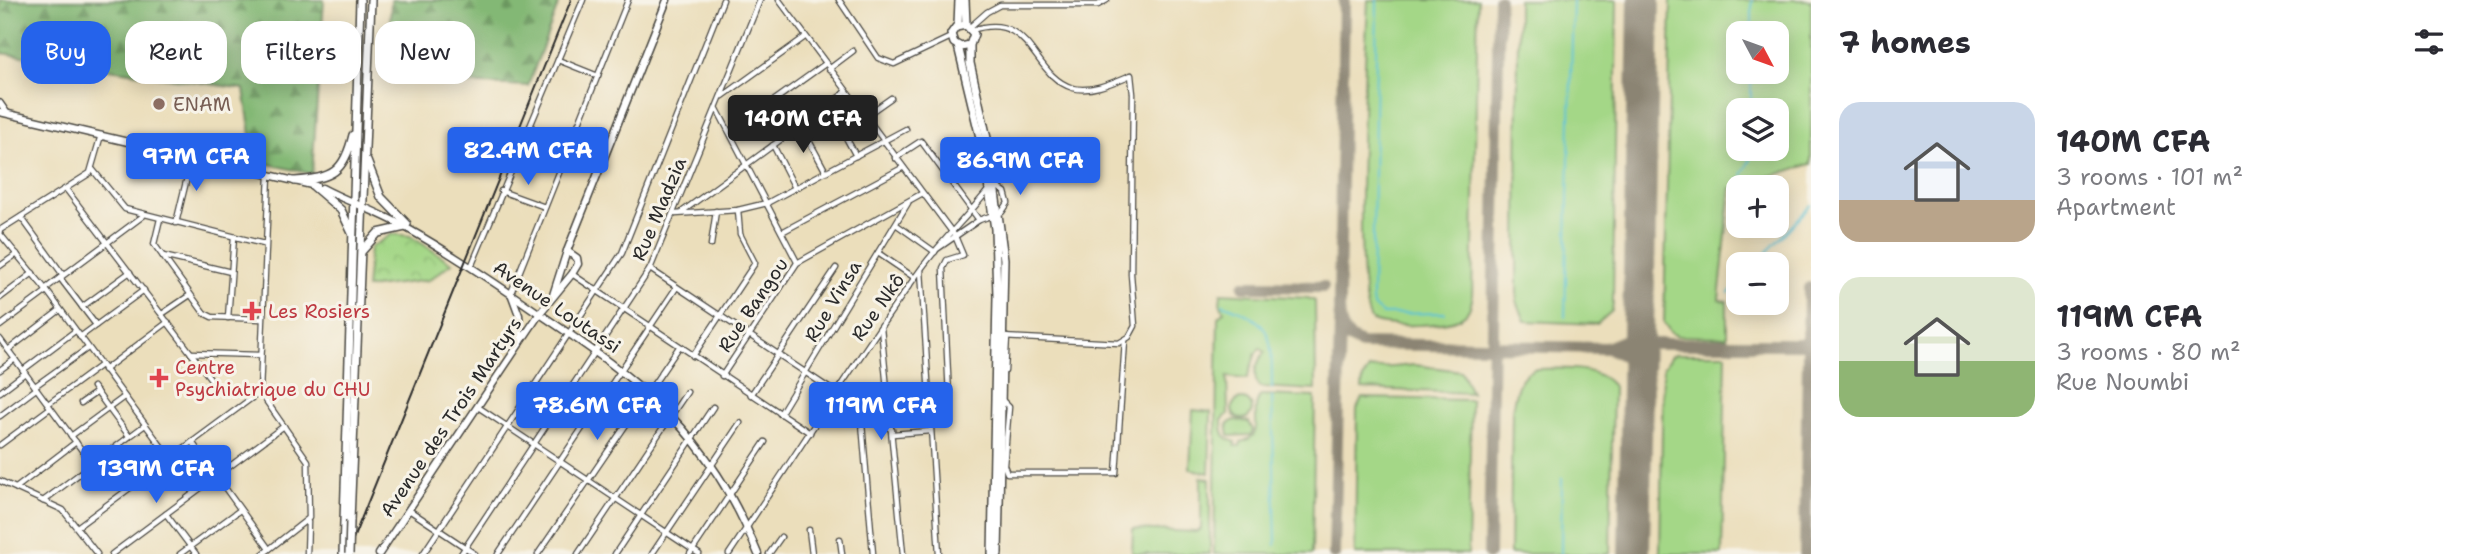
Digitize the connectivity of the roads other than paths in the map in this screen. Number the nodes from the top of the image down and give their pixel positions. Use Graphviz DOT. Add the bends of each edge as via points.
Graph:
graph roads {
  1 [pos="360,0"];
  2 [pos="371,0"];
  3 [pos="583,0"];
  4 [pos="628,0"];
  5 [pos="667,0"];
  6 [pos="723,0"];
  7 [pos="760,0"];
  8 [pos="779,0"];
  9 [pos="839,0"];
  10 [pos="959,0"];
  11 [pos="965,0"];
  12 [pos="1100,0"];
  13 [pos="1107,0"];
  14 [pos="1095,5"];
  15 [pos="967,27"];
  16 [pos="805,37"];
  17 [pos="951,37"];
  18 [pos="970,45"];
  19 [pos="958,46"];
  20 [pos="853,51"];
  21 [pos="558,60"];
  22 [pos="827,67"];
  23 [pos="598,76"];
  24 [pos="846,92"];
  25 [pos="721,97"];
  26 [pos="891,98"];
  27 [pos="0,103"];
  28 [pos="830,106"];
  29 [pos="717,108"];
  30 [pos="4,113"];
  31 [pos="864,117"];
  32 [pos="356,121"];
  33 [pos="801,126"];
  34 [pos="906,129"];
  35 [pos="730,132"];
  36 [pos="101,135"];
  37 [pos="574,135"];
  38 [pos="883,142"];
  39 [pos="774,145"];
  40 [pos="365,149"];
  41 [pos="608,149"];
  42 [pos="856,156"];
  43 [pos="192,157"];
  44 [pos="895,158"];
  45 [pos="747,165"];
  46 [pos="902,167"];
  47 [pos="93,170"];
  48 [pos="826,172"];
  49 [pos="269,174"];
  50 [pos="295,181"];
  51 [pos="317,187"];
  52 [pos="993,187"];
  53 [pos="796,188"];
  54 [pos="66,189"];
  55 [pos="501,191"];
  56 [pos="921,194"];
  57 [pos="358,201"];
  58 [pos="909,202"];
  59 [pos="767,203"];
  60 [pos="545,207"];
  61 [pos="972,209"];
  62 [pos="738,210"];
  63 [pos="716,211"];
  64 [pos="682,212"];
  65 [pos="674,214"];
  66 [pos="996,214"];
  67 [pos="143,216"];
  68 [pos="21,217"];
  69 [pos="160,219"];
  70 [pos="979,220"];
  71 [pos="176,223"];
  72 [pos="897,225"];
  73 [pos="406,226"];
  74 [pos="951,230"];
  75 [pos="0,232"];
  76 [pos="782,232"];
  77 [pos="354,236"];
  78 [pos="955,236"];
  79 [pos="234,237"];
  80 [pos="2,240"];
  81 [pos="107,242"];
  82 [pos="264,244"];
  83 [pos="711,245"];
  84 [pos="936,250"];
  85 [pos="567,251"];
  86 [pos="878,253"];
  87 [pos="17,254"];
  88 [pos="360,255"];
  89 [pos="162,256"];
  90 [pos="797,263"];
  91 [pos="0,266"];
  92 [pos="470,268"];
  93 [pos="836,268"];
  94 [pos="650,269"];
  95 [pos="921,269"];
  96 [pos="131,272"];
  97 [pos="231,272"];
  98 [pos="33,273"];
  99 [pos="572,274"];
  100 [pos="62,276"];
  101 [pos="915,278"];
  102 [pos="676,288"];
  103 [pos="46,290"];
  104 [pos="144,290"];
  105 [pos="597,291"];
  106 [pos="511,293"];
  107 [pos="190,295"];
  108 [pos="0,298"];
  109 [pos="552,299"];
  110 [pos="82,307"];
  111 [pos="623,309"];
  112 [pos="60,310"];
  113 [pos="540,313"];
  114 [pos="162,314"];
  115 [pos="719,316"];
  116 [pos="228,318"];
  117 [pos="261,319"];
  118 [pos="168,322"];
  119 [pos="96,325"];
  120 [pos="0,326"];
  121 [pos="650,326"];
  122 [pos="881,327"];
  123 [pos="75,331"];
  124 [pos="570,333"];
  125 [pos="748,336"];
  126 [pos="80,337"];
  127 [pos="1004,337"];
  128 [pos="1125,340"];
  129 [pos="521,342"];
  130 [pos="1,343"];
  131 [pos="679,347"];
  132 [pos="88,348"];
  133 [pos="8,350"];
  134 [pos="596,350"];
  135 [pos="191,353"];
  136 [pos="260,355"];
  137 [pos="777,355"];
  138 [pos="693,356"];
  139 [pos="15,359"];
  140 [pos="102,367"];
  141 [pos="621,368"];
  142 [pos="0,370"];
  143 [pos="24,371"];
  144 [pos="806,373"];
  145 [pos="722,376"];
  146 [pos="213,382"];
  147 [pos="36,388"];
  148 [pos="647,390"];
  149 [pos="0,392"];
  150 [pos="260,392"];
  151 [pos="687,392"];
  152 [pos="836,393"];
  153 [pos="751,395"];
  154 [pos="949,396"];
  155 [pos="124,397"];
  156 [pos="1003,399"];
  157 [pos="82,403"];
  158 [pos="49,406"];
  159 [pos="477,407"];
  160 [pos="713,407"];
  161 [pos="109,408"];
  162 [pos="861,410"];
  163 [pos="780,414"];
  164 [pos="671,415"];
  165 [pos="0,416"];
  166 [pos="740,423"];
  167 [pos="145,425"];
  168 [pos="284,426"];
  169 [pos="508,427"];
  170 [pos="930,431"];
  171 [pos="892,432"];
  172 [pos="810,434"];
  173 [pos="71,436"];
  174 [pos="129,436"];
  175 [pos="692,438"];
  176 [pos="76,442"];
  177 [pos="191,442"];
  178 [pos="765,442"];
  179 [pos="534,444"];
  180 [pos="0,445"];
  181 [pos="170,458"];
  182 [pos="560,461"];
  183 [pos="92,464"];
  184 [pos="712,465"];
  185 [pos="215,476"];
  186 [pos="587,479"];
  187 [pos="0,481"];
  188 [pos="16,488"];
  189 [pos="730,493"];
  190 [pos="615,498"];
  191 [pos="43,501"];
  192 [pos="408,509"];
  193 [pos="240,510"];
  194 [pos="166,514"];
  195 [pos="641,515"];
  196 [pos="307,521"];
  197 [pos="77,527"];
  198 [pos="747,527"];
  199 [pos="439,530"];
  200 [pos="809,530"];
  201 [pos="667,532"];
  202 [pos="781,537"];
  203 [pos="840,539"];
  204 [pos="190,546"];
  205 [pos="466,547"];
  206 [pos="269,550"];
  207 [pos="691,552"];
  208 [pos="97,554"];
  209 [pos="112,554"];
  210 [pos="180,554"];
  211 [pos="196,554"];
  212 [pos="263,554"];
  213 [pos="307,554"];
  214 [pos="343,554"];
  215 [pos="349,554"];
  216 [pos="379,554"];
  217 [pos="423,554"];
  218 [pos="461,554"];
  219 [pos="475,554"];
  220 [pos="498,554"];
  221 [pos="538,554"];
  222 [pos="578,554"];
  223 [pos="615,554"];
  224 [pos="652,554"];
  225 [pos="699,554"];
  226 [pos="729,554"];
  227 [pos="758,554"];
  228 [pos="769,554"];
  229 [pos="812,554"];
  230 [pos="842,554"];
  231 [pos="873,554"];
  232 [pos="903,554"];
  233 [pos="939,554"];
  234 [pos="992,554"];
  235 [pos="998,554"];
  1 -- 32 [label="main road"];
  2 -- 40 [label="main road"];
  3 -- 21 [label="street"];
  4 -- 23 [label="street"];
  5 -- 41 [label="main road, Avenue des Trois Martyrs"];
  6 -- 105 [label="street" via="622,253"];
  7 -- 25 [label="street, Rue Madzia"];
  8 -- 16 [label="street"];
  9 -- 17 [label="street" via="878,58 887,64"];
  10 -- 15 [label="main road"];
  11 -- 15 [label="main road"];
  12 -- 14 [label="street"];
  13 -- 14 [label="street"];
  14 -- 15 [label="street" via="1000,5"];
  15 -- 17 [label="main road"];
  15 -- 18 [label="main road" via="974,39"];
  15 -- 128 [label="street" via="996,24 1010,29 1059,80 1073,88 1110,84 1131,75 1135,326"];
  16 -- 22 [label="street"];
  16 -- 25 [label="street"];
  17 -- 19 [label="main road"];
  18 -- 19 [label="main road"];
  18 -- 52 [label="main road"];
  19 -- 52 [label="main road"];
  20 -- 22 [label="street"];
  21 -- 23 [label="street"];
  21 -- 55 [label="street"];
  22 -- 24 [label="street"];
  22 -- 35 [label="street"];
  23 -- 37 [label="street"];
  24 -- 28 [label="street"];
  24 -- 31 [label="street"];
  25 -- 29 [label="street, Rue Madzia"];
  26 -- 31 [label="street"];
  27 -- 30 [label="street"];
  28 -- 33 [label="street"];
  28 -- 42 [label="street"];
  29 -- 35 [label="street"];
  29 -- 65 [label="street, Rue Madzia"];
  30 -- 36 [label="main road, Avenue Loutassi"];
  31 -- 38 [label="street"];
  32 -- 50 [label="main road" via="349,153 337,171"];
  32 -- 57 [label="main road"];
  33 -- 39 [label="street"];
  33 -- 48 [label="street"];
  34 -- 38 [label="street"];
  35 -- 45 [label="street"];
  36 -- 43 [label="main road, Avenue Loutassi"];
  36 -- 47 [label="street"];
  37 -- 41 [label="street"];
  37 -- 60 [label="street"];
  38 -- 42 [label="street"];
  38 -- 44 [label="street"];
  39 -- 45 [label="street"];
  39 -- 53 [label="street"];
  40 -- 57 [label="main road"];
  40 -- 73 [label="main road" via="381,198"];
  41 -- 85 [label="main road, Avenue des Trois Martyrs"];
  42 -- 48 [label="street"];
  43 -- 49 [label="main road, Avenue Loutassi"];
  43 -- 71 [label="street"];
  44 -- 46 [label="street"];
  44 -- 61 [label="street" via="921,141"];
  45 -- 59 [label="street"];
  45 -- 64 [label="street"];
  46 -- 56 [label="street"];
  46 -- 76 [label="street"];
  47 -- 54 [label="street"];
  47 -- 67 [label="street" via="123,207"];
  48 -- 53 [label="street"];
  49 -- 50 [label="main road, Avenue Loutassi"];
  49 -- 82 [label="street"];
  50 -- 51 [label="main road, Avenue Loutassi"];
  51 -- 57 [label="main road, Avenue Loutassi"];
  51 -- 77 [label="main road" via="341,211"];
  52 -- 61 [label="street, Rue Nkô"];
  52 -- 66 [label="main road"];
  53 -- 59 [label="street"];
  54 -- 68 [label="street"];
  54 -- 81 [label="street"];
  55 -- 60 [label="street"];
  55 -- 92 [label="street"];
  56 -- 58 [label="street, Rue Bangou"];
  56 -- 74 [label="street"];
  57 -- 73 [label="main road, Avenue Loutassi"];
  57 -- 77 [label="main road"];
  57 -- 88 [label="main road"];
  58 -- 72 [label="street, Rue Vinsa"];
  58 -- 90 [label="street, Rue Bangou"];
  59 -- 62 [label="street"];
  59 -- 76 [label="street"];
  60 -- 106 [label="street"];
  61 -- 70 [label="street"];
  61 -- 74 [label="street, Rue Nkô"];
  62 -- 63 [label="street"];
  62 -- 115 [label="street" via="740,234 755,263"];
  63 -- 64 [label="street"];
  63 -- 83 [label="street"];
  64 -- 65 [label="street"];
  65 -- 94 [label="street, Rue Madzia"];
  66 -- 70 [label="street"];
  66 -- 127 [label="main road" via="1003,259"];
  66 -- 234 [label="main road"];
  67 -- 69 [label="street"];
  67 -- 81 [label="street"];
  68 -- 75 [label="street"];
  68 -- 100 [label="street"];
  69 -- 71 [label="street"];
  69 -- 89 [label="street" via="153,242"];
  70 -- 78 [label="street"];
  71 -- 79 [label="street"];
  72 -- 84 [label="street"];
  72 -- 86 [label="street, Rue Vinsa"];
  73 -- 88 [label="main road" via="378,233"];
  73 -- 92 [label="main road, Avenue Loutassi"];
  74 -- 78 [label="street"];
  74 -- 84 [label="street, Rue Nkô"];
  75 -- 80 [label="street"];
  76 -- 90 [label="street"];
  77 -- 214 [label="main road"];
  78 -- 84 [label="street"];
  78 -- 154 [label="street" via="963,255 947,260 943,268"];
  79 -- 82 [label="street"];
  79 -- 97 [label="street"];
  80 -- 87 [label="street"];
  81 -- 96 [label="street"];
  81 -- 100 [label="street"];
  82 -- 117 [label="street"];
  84 -- 95 [label="street, Rue Nkô"];
  85 -- 99 [label="main road" via="578,261"];
  85 -- 109 [label="main road, Avenue des Trois Martyrs"];
  86 -- 101 [label="street"];
  86 -- 144 [label="street, Rue Vinsa"];
  87 -- 91 [label="street"];
  87 -- 98 [label="street"];
  88 -- 215 [label="main road, bridge"];
  89 -- 97 [label="street"];
  89 -- 107 [label="street"];
  90 -- 125 [label="street, Rue Bangou"];
  92 -- 106 [label="main road, Avenue Loutassi"];
  93 -- 137 [label="street"];
  94 -- 102 [label="street"];
  94 -- 111 [label="street, Rue Madzia"];
  95 -- 101 [label="street, Rue Nkô"];
  95 -- 170 [label="street"];
  96 -- 104 [label="street"];
  96 -- 110 [label="street"];
  97 -- 116 [label="street"];
  98 -- 103 [label="street"];
  98 -- 108 [label="street"];
  99 -- 105 [label="street"];
  99 -- 109 [label="main road, Avenue des Trois Martyrs"];
  100 -- 103 [label="street"];
  100 -- 110 [label="street"];
  101 -- 122 [label="street, Rue Nkô"];
  102 -- 115 [label="street"];
  102 -- 121 [label="street"];
  103 -- 112 [label="street"];
  103 -- 120 [label="street"];
  104 -- 114 [label="street"];
  104 -- 119 [label="street"];
  105 -- 111 [label="street"];
  105 -- 124 [label="street"];
  106 -- 113 [label="main road, Avenue Loutassi"];
  106 -- 129 [label="main road"];
  107 -- 114 [label="street"];
  107 -- 116 [label="street" via="208,316"];
  109 -- 113 [label="main road, Avenue des Trois Martyrs"];
  110 -- 119 [label="street"];
  111 -- 121 [label="street"];
  111 -- 134 [label="street, Rue Madzia"];
  112 -- 123 [label="street"];
  112 -- 133 [label="street"];
  113 -- 124 [label="main road, Avenue Loutassi"];
  113 -- 129 [label="main road, Avenue des Trois Martyrs"];
  114 -- 118 [label="street"];
  115 -- 125 [label="street"];
  115 -- 138 [label="street"];
  116 -- 117 [label="street"];
  117 -- 136 [label="street"];
  118 -- 135 [label="street"];
  118 -- 140 [label="street"];
  119 -- 126 [label="street"];
  121 -- 131 [label="street"];
  121 -- 141 [label="street"];
  122 -- 152 [label="street, Rue Nkô"];
  122 -- 171 [label="street"];
  123 -- 126 [label="street"];
  123 -- 143 [label="street"];
  124 -- 134 [label="main road, Avenue Loutassi"];
  124 -- 169 [label="street"];
  125 -- 137 [label="street"];
  125 -- 145 [label="street, Rue Bangou"];
  126 -- 132 [label="street"];
  127 -- 128 [label="street"];
  127 -- 156 [label="main road"];
  128 -- 156 [label="street" via="1116,473 1007,473 1009,411"];
  129 -- 159 [label="main road, Avenue des Trois Martyrs"];
  130 -- 133 [label="street"];
  131 -- 138 [label="street"];
  131 -- 148 [label="street"];
  132 -- 140 [label="street"];
  132 -- 147 [label="street"];
  133 -- 139 [label="street"];
  134 -- 141 [label="main road, Avenue Loutassi"];
  134 -- 179 [label="street, Rue Madzia"];
  135 -- 136 [label="street"];
  135 -- 146 [label="street"];
  136 -- 150 [label="street"];
  137 -- 144 [label="street"];
  137 -- 153 [label="street"];
  138 -- 145 [label="street"];
  139 -- 142 [label="street"];
  139 -- 143 [label="street"];
  140 -- 155 [label="street"];
  140 -- 158 [label="street"];
  141 -- 148 [label="main road, Avenue Loutassi"];
  141 -- 182 [label="street"];
  143 -- 147 [label="street"];
  143 -- 149 [label="street"];
  144 -- 152 [label="street"];
  144 -- 163 [label="street, Rue Vinsa"];
  145 -- 153 [label="street"];
  147 -- 158 [label="street"];
  147 -- 165 [label="street"];
  148 -- 164 [label="main road, Avenue Loutassi"];
  148 -- 186 [label="street"];
  150 -- 168 [label="street"];
  150 -- 177 [label="street"];
  151 -- 164 [label="street"];
  152 -- 162 [label="street"];
  152 -- 172 [label="street, Rue Nkô"];
  153 -- 163 [label="street"];
  155 -- 161 [label="street"];
  155 -- 167 [label="street"];
  156 -- 235 [label="main road"];
  157 -- 161 [label="street" via="95,389"];
  158 -- 173 [label="street"];
  158 -- 180 [label="street"];
  159 -- 169 [label="street"];
  159 -- 192 [label="main road, Avenue des Trois Martyrs"];
  160 -- 175 [label="street"];
  161 -- 173 [label="street"];
  161 -- 174 [label="street"];
  162 -- 171 [label="street"];
  162 -- 231 [label="street"];
  163 -- 172 [label="street"];
  164 -- 175 [label="main road, Avenue Loutassi"];
  164 -- 190 [label="street"];
  166 -- 184 [label="street"];
  167 -- 174 [label="street"];
  167 -- 181 [label="street"];
  168 -- 185 [label="street"];
  168 -- 196 [label="street" via="308,461"];
  169 -- 179 [label="street"];
  169 -- 199 [label="street"];
  170 -- 171 [label="street"];
  170 -- 233 [label="street"];
  171 -- 232 [label="street"];
  172 -- 198 [label="street, Rue Nkô"];
  173 -- 176 [label="street"];
  174 -- 183 [label="street"];
  175 -- 184 [label="main road, Avenue Loutassi"];
  175 -- 195 [label="street"];
  176 -- 183 [label="street"];
  176 -- 188 [label="street"];
  177 -- 181 [label="street"];
  177 -- 185 [label="street"];
  178 -- 189 [label="street"];
  179 -- 182 [label="street"];
  179 -- 205 [label="street, Rue Madzia"];
  181 -- 197 [label="street"];
  182 -- 186 [label="street"];
  182 -- 220 [label="street"];
  183 -- 191 [label="street"];
  184 -- 189 [label="main road, Avenue Loutassi"];
  184 -- 201 [label="street"];
  185 -- 193 [label="street"];
  185 -- 194 [label="street"];
  186 -- 190 [label="street"];
  186 -- 221 [label="street"];
  187 -- 188 [label="street"];
  188 -- 191 [label="street"];
  189 -- 198 [label="main road, Avenue Loutassi"];
  189 -- 207 [label="street"];
  190 -- 195 [label="street"];
  190 -- 222 [label="street"];
  191 -- 197 [label="street" via="62,510"];
  192 -- 199 [label="street"];
  192 -- 216 [label="main road, Avenue des Trois Martyrs"];
  193 -- 204 [label="street"];
  193 -- 206 [label="street"];
  194 -- 204 [label="street"];
  194 -- 209 [label="street"];
  195 -- 201 [label="street"];
  195 -- 223 [label="street"];
  196 -- 206 [label="street"];
  196 -- 213 [label="street"];
  197 -- 208 [label="street"];
  198 -- 226 [label="street, Rue Nkô"];
  198 -- 227 [label="main road, Avenue Loutassi"];
  199 -- 205 [label="street"];
  199 -- 217 [label="street"];
  200 -- 229 [label="street"];
  201 -- 207 [label="street"];
  201 -- 224 [label="street"];
  202 -- 228 [label="street"];
  203 -- 230 [label="street"];
  204 -- 210 [label="street"];
  204 -- 211 [label="street"];
  205 -- 218 [label="street, Rue Madzia"];
  205 -- 219 [label="street"];
  206 -- 212 [label="street"];
  207 -- 225 [label="street"];
}
